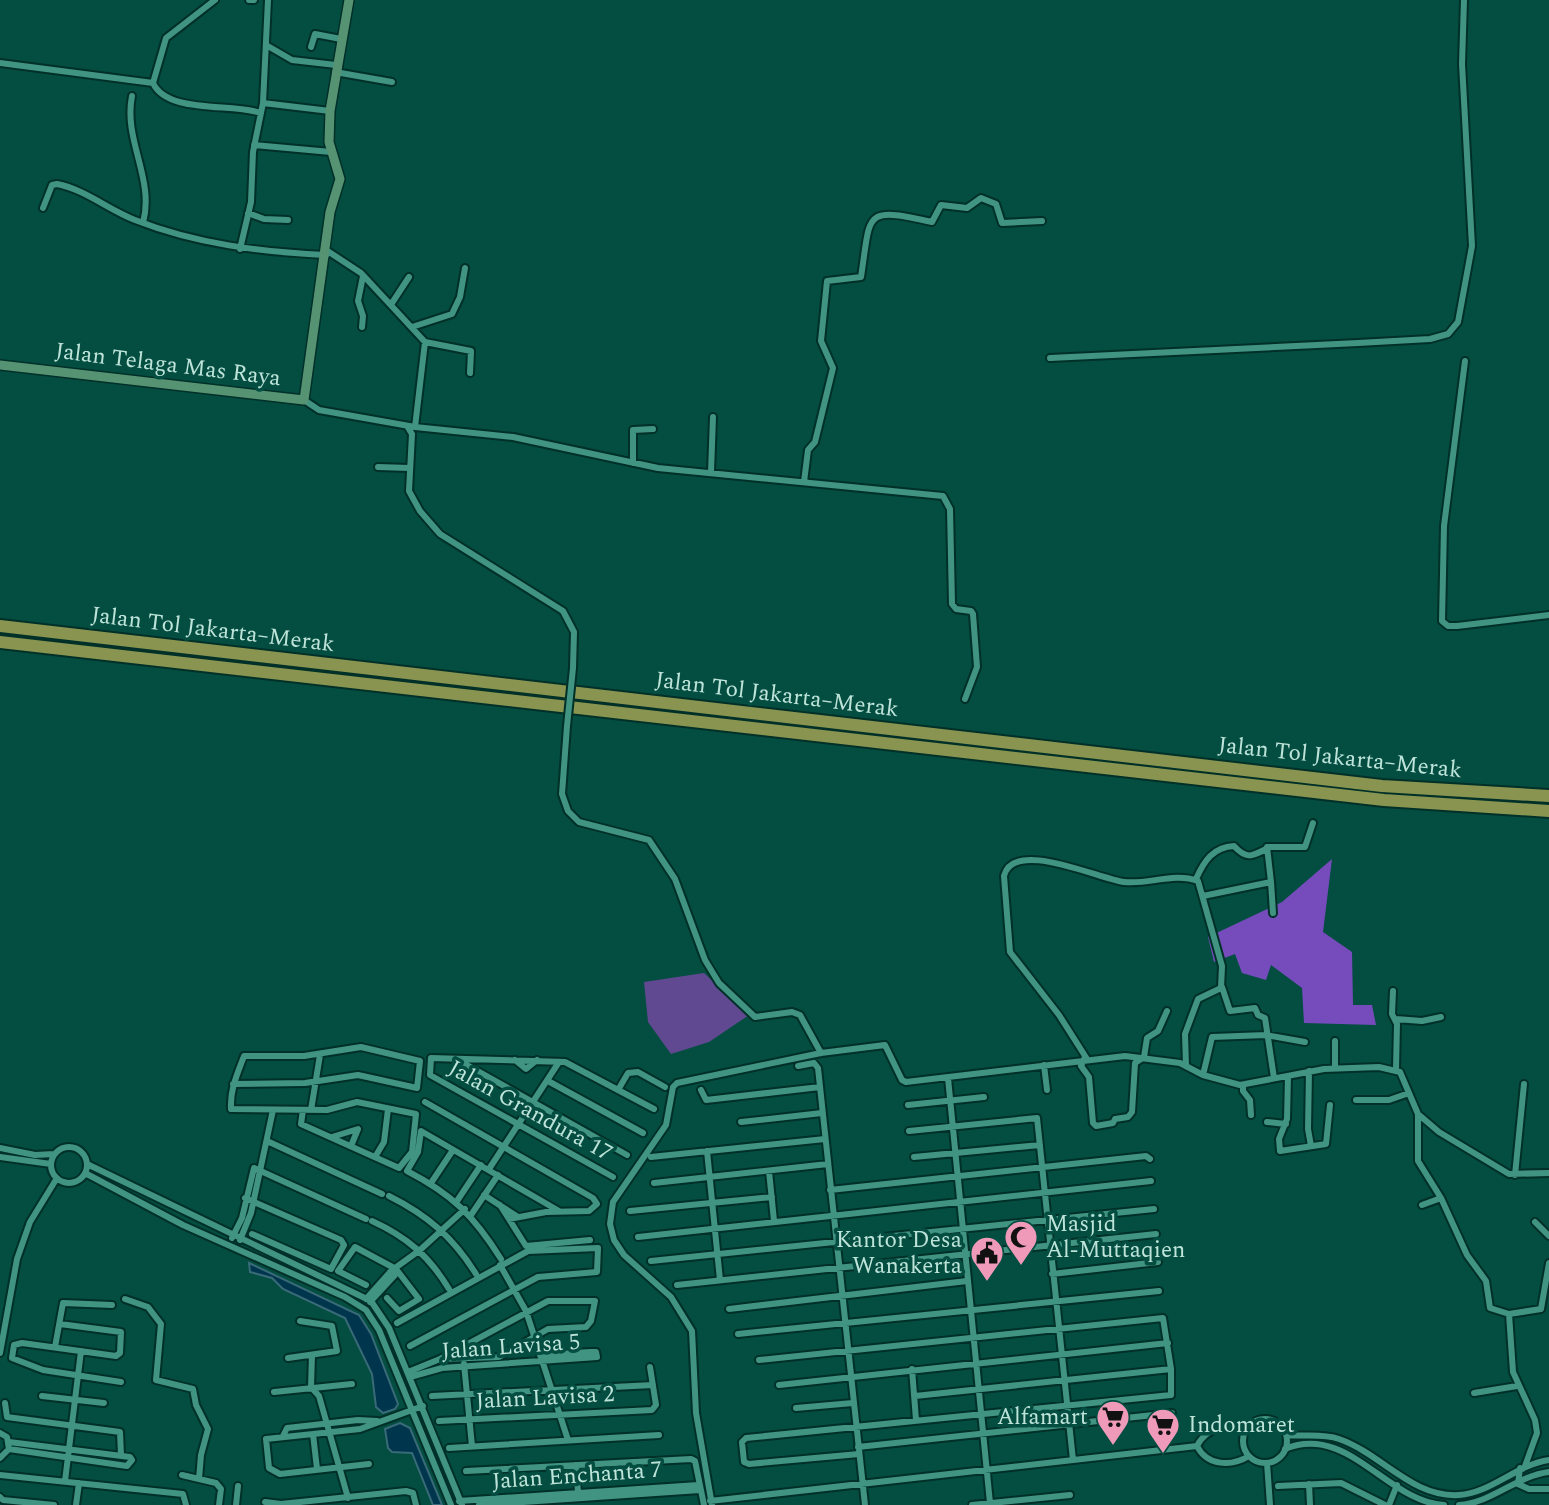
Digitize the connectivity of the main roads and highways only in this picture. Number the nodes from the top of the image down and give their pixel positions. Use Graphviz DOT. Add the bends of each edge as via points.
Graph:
graph roads {
  1 [pos="349,0"];
  2 [pos="0,365"];
  3 [pos="0,626"];
  4 [pos="0,642"];
  5 [pos="1549,796"];
  6 [pos="1547,811"];
  1 -- 2 [label="main road, Jalan Telaga Mas Raya" via="330,111 331,152 340,183 330,212 304,400"];
  3 -- 5 [label="highway, Jalan Tol Jakarta–Merak" via="1382,786"];
  4 -- 6 [label="highway, Jalan Tol Jakarta–Merak" via="1343,795"];
}
